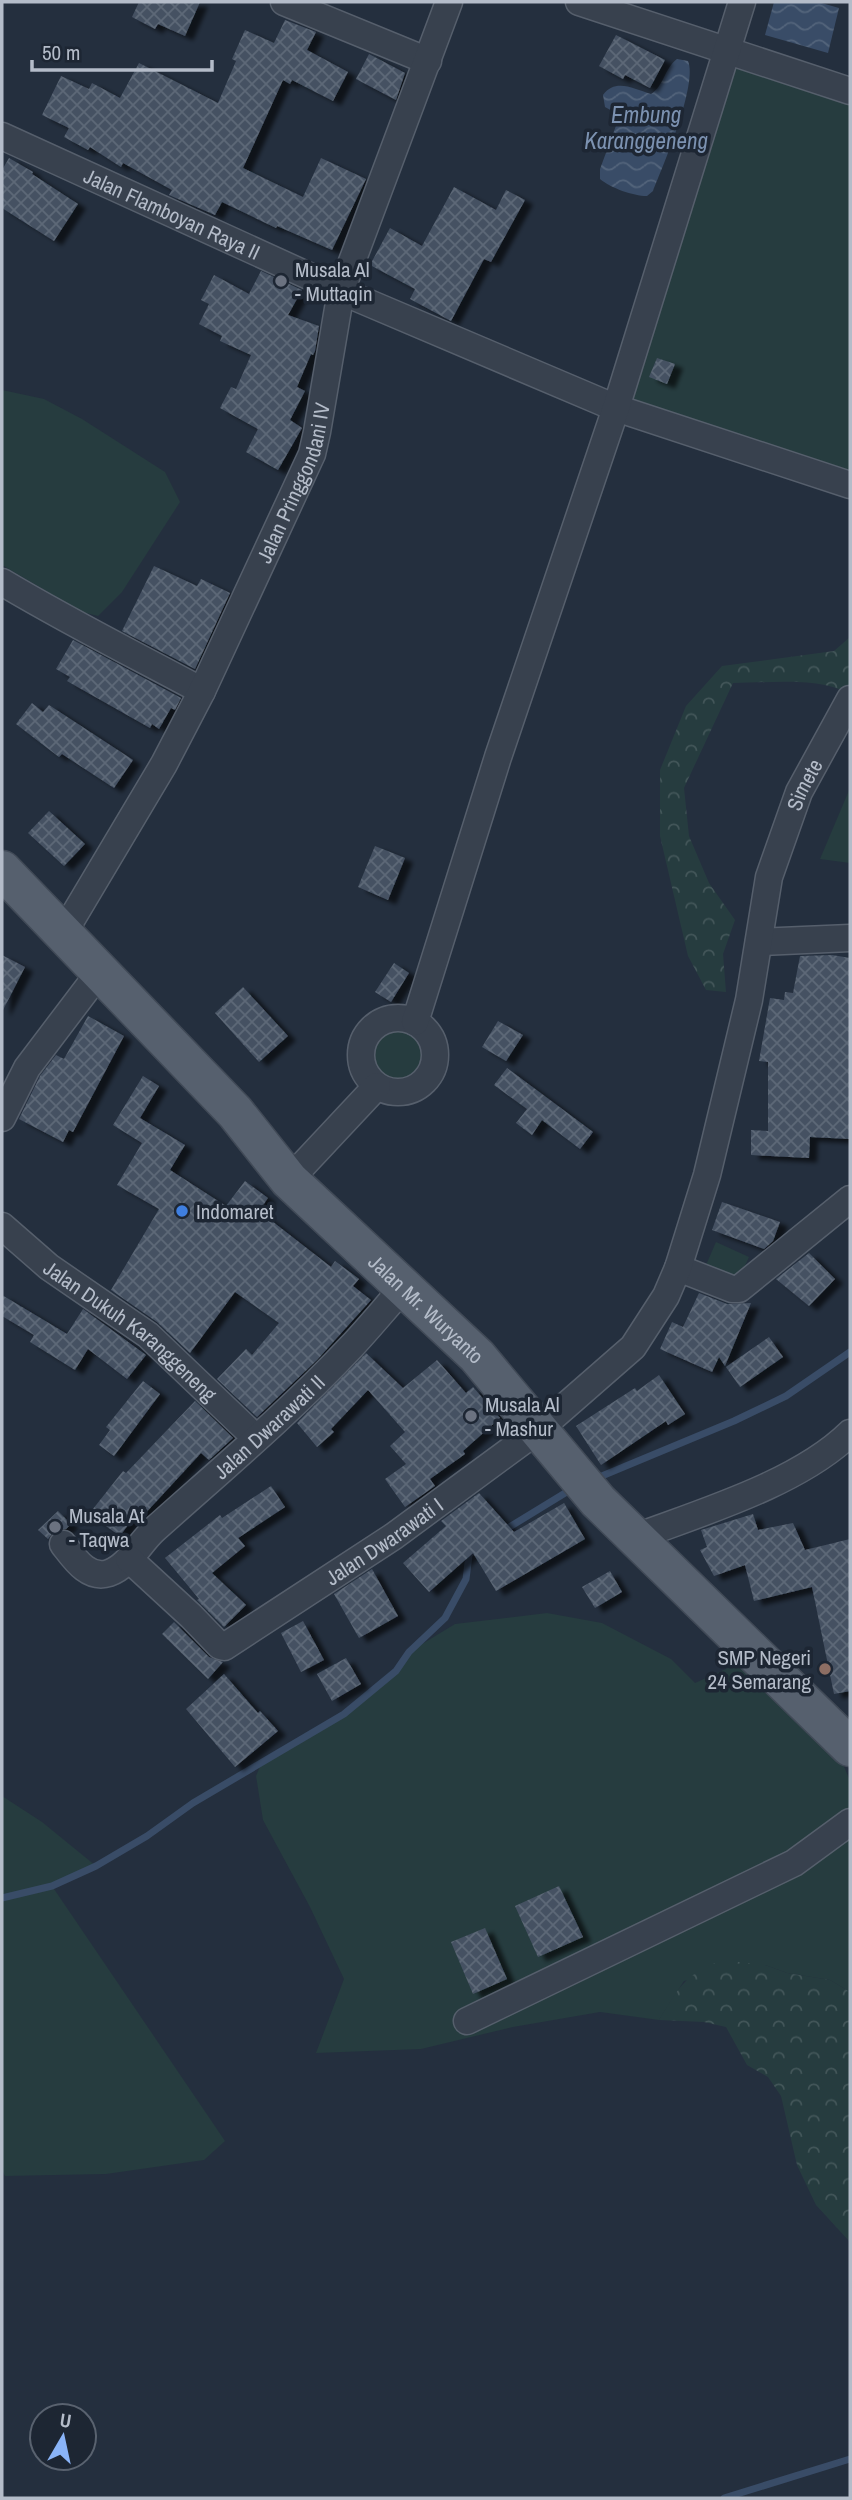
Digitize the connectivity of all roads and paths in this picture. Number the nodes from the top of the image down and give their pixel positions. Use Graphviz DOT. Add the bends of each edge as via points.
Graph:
graph roads {
  1 [pos="284,2"];
  2 [pos="449,2"];
  3 [pos="579,2"];
  4 [pos="742,2"];
  5 [pos="726,52"];
  6 [pos="428,61"];
  7 [pos="850,91"];
  8 [pos="2,136"];
  9 [pos="341,291"];
  10 [pos="616,408"];
  11 [pos="850,485"];
  12 [pos="2,582"];
  13 [pos="202,691"];
  14 [pos="850,699"];
  15 [pos="2,870"];
  16 [pos="64,932"];
  17 [pos="850,938"];
  18 [pos="759,942"];
  19 [pos="99,974"];
  20 [pos="415,1022"];
  21 [pos="377,1086"];
  22 [pos="2,1118"];
  23 [pos="289,1180"];
  24 [pos="850,1199"];
  25 [pos="2,1226"];
  26 [pos="678,1268"];
  27 [pos="404,1287"];
  28 [pos="538,1430"];
  29 [pos="850,1433"];
  30 [pos="256,1438"];
  31 [pos="636,1537"];
  32 [pos="63,1544"];
  33 [pos="129,1559"];
  34 [pos="850,1747"];
  35 [pos="850,1822"];
  36 [pos="467,2021"];
  1 -- 6 [label="street"];
  2 -- 6 [label="street, Jalan Pringgondani IV"];
  3 -- 5 [label="street"];
  4 -- 5 [label="street"];
  5 -- 7 [label="street"];
  5 -- 10 [label="street"];
  6 -- 9 [label="street, Jalan Pringgondani IV"];
  8 -- 9 [label="street, Jalan Flamboyan Raya II"];
  9 -- 10 [label="street, Jalan Flamboyan Raya II"];
  9 -- 13 [label="street, Jalan Pringgondani IV" via="312,454"];
  10 -- 11 [label="street, Jalan Flamboyan Raya II"];
  10 -- 20 [label="street" via="498,757"];
  12 -- 13 [label="street"];
  13 -- 16 [label="street, Jalan Pringgondani IV"];
  14 -- 18 [label="street, Simete" via="799,792 769,877"];
  15 -- 16 [label="main road, Jalan Mr. Wuryanto"];
  16 -- 19 [label="main road, Jalan Mr. Wuryanto"];
  17 -- 18 [label="street"];
  18 -- 26 [label="street, Simete" via="707,1175"];
  19 -- 22 [label="street" via="27,1068"];
  19 -- 23 [label="main road, Jalan Mr. Wuryanto" via="235,1112"];
  20 -- 21 [label="street" via="383,1020 362,1043 366,1074"];
  20 -- 21 [label="street" via="432,1039 435,1051 430,1074 422,1084 400,1093"];
  21 -- 23 [label="street"];
  23 -- 27 [label="main road, Jalan Mr. Wuryanto"];
  24 -- 26 [label="street" via="739,1289"];
  25 -- 30 [label="street, Jalan Dukuh Karanggeneng" via="48,1267 148,1335"];
  26 -- 28 [label="street, Jalan Dwarawati I" via="633,1347"];
  27 -- 28 [label="main road, Jalan Mr. Wuryanto" via="477,1356"];
  27 -- 30 [label="street, Jalan Dwarawati II" via="351,1347"];
  28 -- 31 [label="main road, Jalan Mr. Wuryanto" via="598,1501"];
  28 -- 33 [label="street, Jalan Dwarawati I" via="394,1536 224,1647"];
  29 -- 31 [label="street" via="832,1451 801,1469"];
  30 -- 33 [label="street, Jalan Dwarawati II" via="148,1535"];
  31 -- 34 [label="main road, Jalan Mr. Wuryanto"];
  32 -- 33 [label="street" via="83,1568 97,1573 110,1573"];
  35 -- 36 [label="street" via="794,1863"];
}
